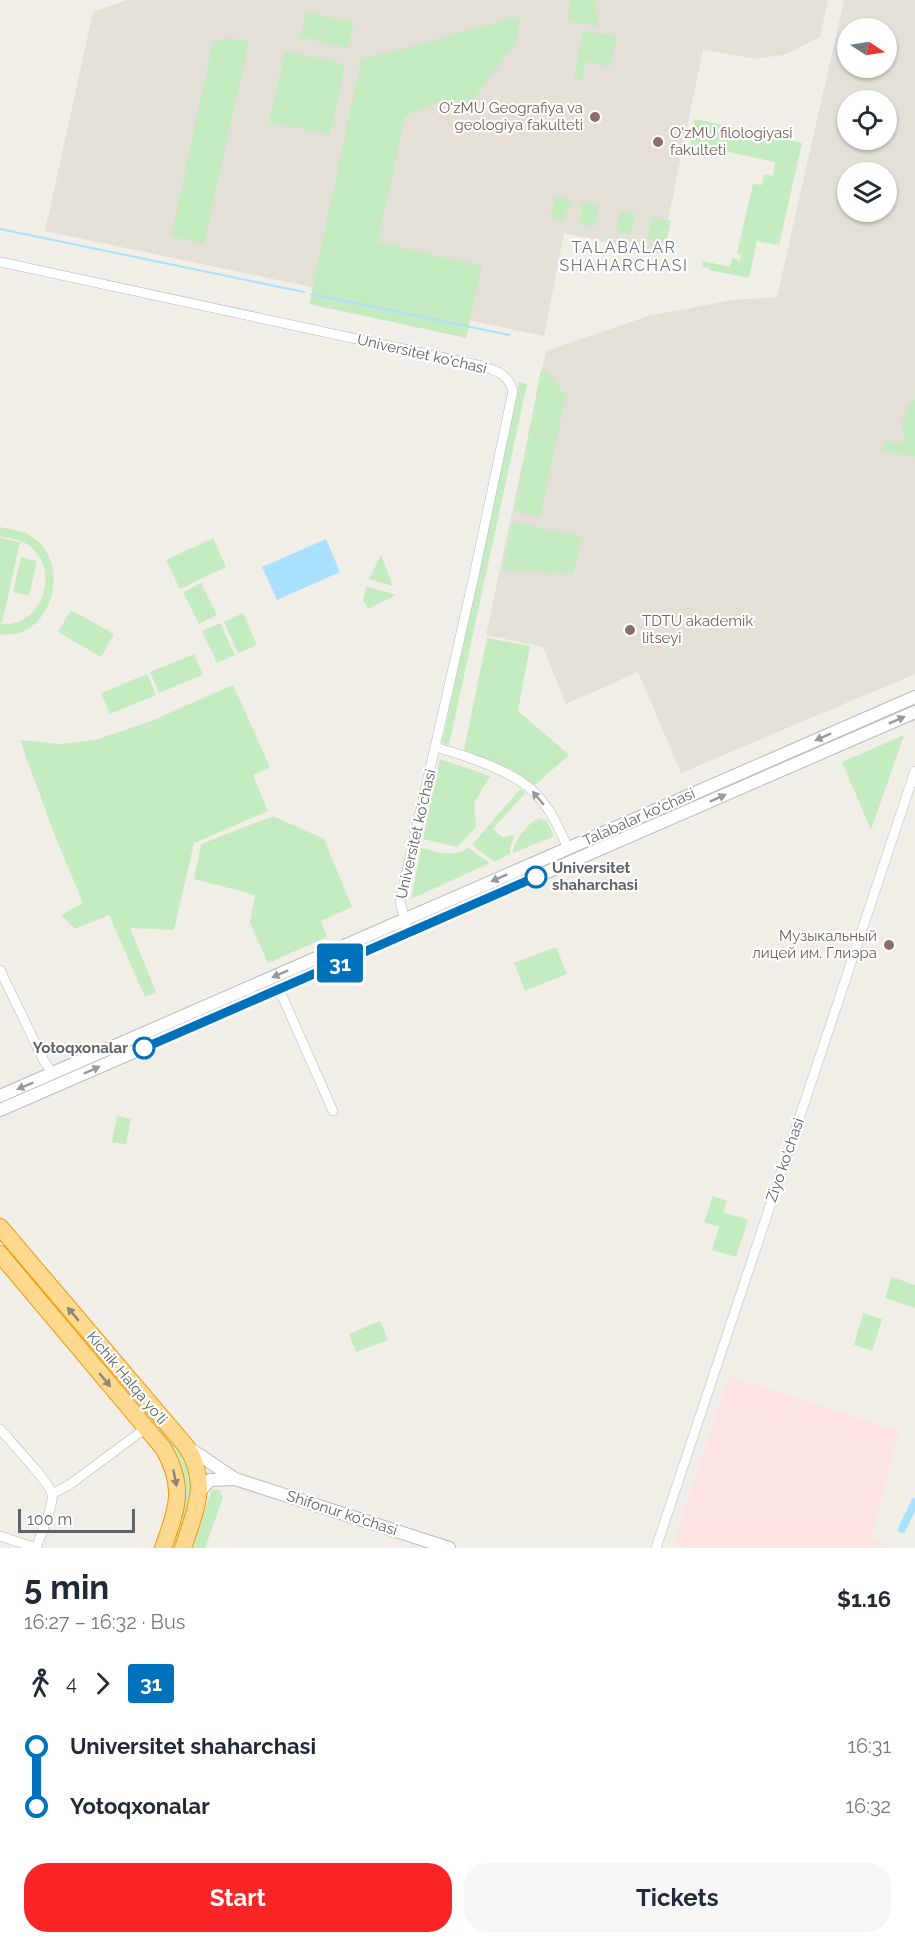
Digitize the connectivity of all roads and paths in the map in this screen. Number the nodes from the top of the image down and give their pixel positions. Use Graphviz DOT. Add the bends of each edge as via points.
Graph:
graph roads {
  1 [pos="0,262"];
  2 [pos="915,697"];
  3 [pos="915,712"];
  4 [pos="435,747"];
  5 [pos="915,771"];
  6 [pos="669,804"];
  7 [pos="675,817"];
  8 [pos="568,849"];
  9 [pos="403,920"];
  10 [pos="408,933"];
  11 [pos="0,970"];
  12 [pos="279,989"];
  13 [pos="170,1022"];
  14 [pos="175,1034"];
  15 [pos="55,1080"];
  16 [pos="0,1096"];
  17 [pos="0,1110"];
  18 [pos="333,1111"];
  19 [pos="0,1227"];
  20 [pos="0,1254"];
  21 [pos="102,1348"];
  22 [pos="88,1359"];
  23 [pos="146,1428"];
  24 [pos="0,1429"];
  25 [pos="186,1446"];
  26 [pos="235,1479"];
  27 [pos="200,1492"];
  28 [pos="52,1494"];
  29 [pos="0,1536"];
  30 [pos="164,1548"];
  31 [pos="183,1548"];
  32 [pos="449,1548"];
  33 [pos="656,1548"];
  1 -- 4 [label="street, Universitet ko'chasi" via="482,366 506,376 513,391"];
  2 -- 6 [label="main road, Talabalar ko'chasi, one-way"];
  7 -- 3 [label="main road, Talabalar ko'chasi, one-way"];
  8 -- 4 [label="street, Universitet ko'chasi, one-way" via="551,815 525,784 483,763"];
  4 -- 9 [label="street, Universitet ko'chasi" via="400,900"];
  5 -- 33 [label="street, Ziyo ko'chasi"];
  6 -- 7 [label="main road"];
  6 -- 8 [label="main road, Talabalar ko'chasi"];
  7 -- 10 [label="main road, Talabalar ko'chasi"];
  8 -- 9 [label="main road, Talabalar ko'chasi, one-way"];
  9 -- 10 [label="street, Universitet ko'chasi"];
  9 -- 13 [label="main road, Talabalar ko'chasi, one-way"];
  10 -- 12 [label="main road, Talabalar ko'chasi"];
  11 -- 15 [label="street"];
  12 -- 14 [label="main road, Talabalar ko'chasi"];
  12 -- 18 [label="street"];
  13 -- 14 [label="main road"];
  13 -- 15 [label="main road, Talabalar ko'chasi"];
  15 -- 14 [label="main road, Talabalar ko'chasi, one-way"];
  15 -- 16 [label="main road, Talabalar ko'chasi, one-way"];
  15 -- 17 [label="main road, Talabalar ko'chasi"];
  21 -- 19 [label="highway, Kichik Halqa yo'li, one-way"];
  20 -- 22 [label="highway, Kichik Halqa yo'li"];
  21 -- 22 [label="highway"];
  21 -- 25 [label="highway, Kichik Halqa yo'li"];
  22 -- 23 [label="highway, Kichik Halqa yo'li, one-way"];
  23 -- 28 [label="street"];
  23 -- 30 [label="highway, Kichik Halqa yo'li, one-way" via="163,1448 176,1478 176,1510"];
  24 -- 28 [label="street"];
  25 -- 26 [label="main road, Shifonur ko'chasi"];
  25 -- 27 [label="highway, Kichik Halqa yo'li" via="196,1466"];
  26 -- 27 [label="main road, Shifonur ko'chasi" via="210,1480"];
  26 -- 32 [label="main road, Shifonur ko'chasi"];
  27 -- 31 [label="highway, Kichik Halqa yo'li"];
  28 -- 29 [label="street" via="36,1548"];
}
